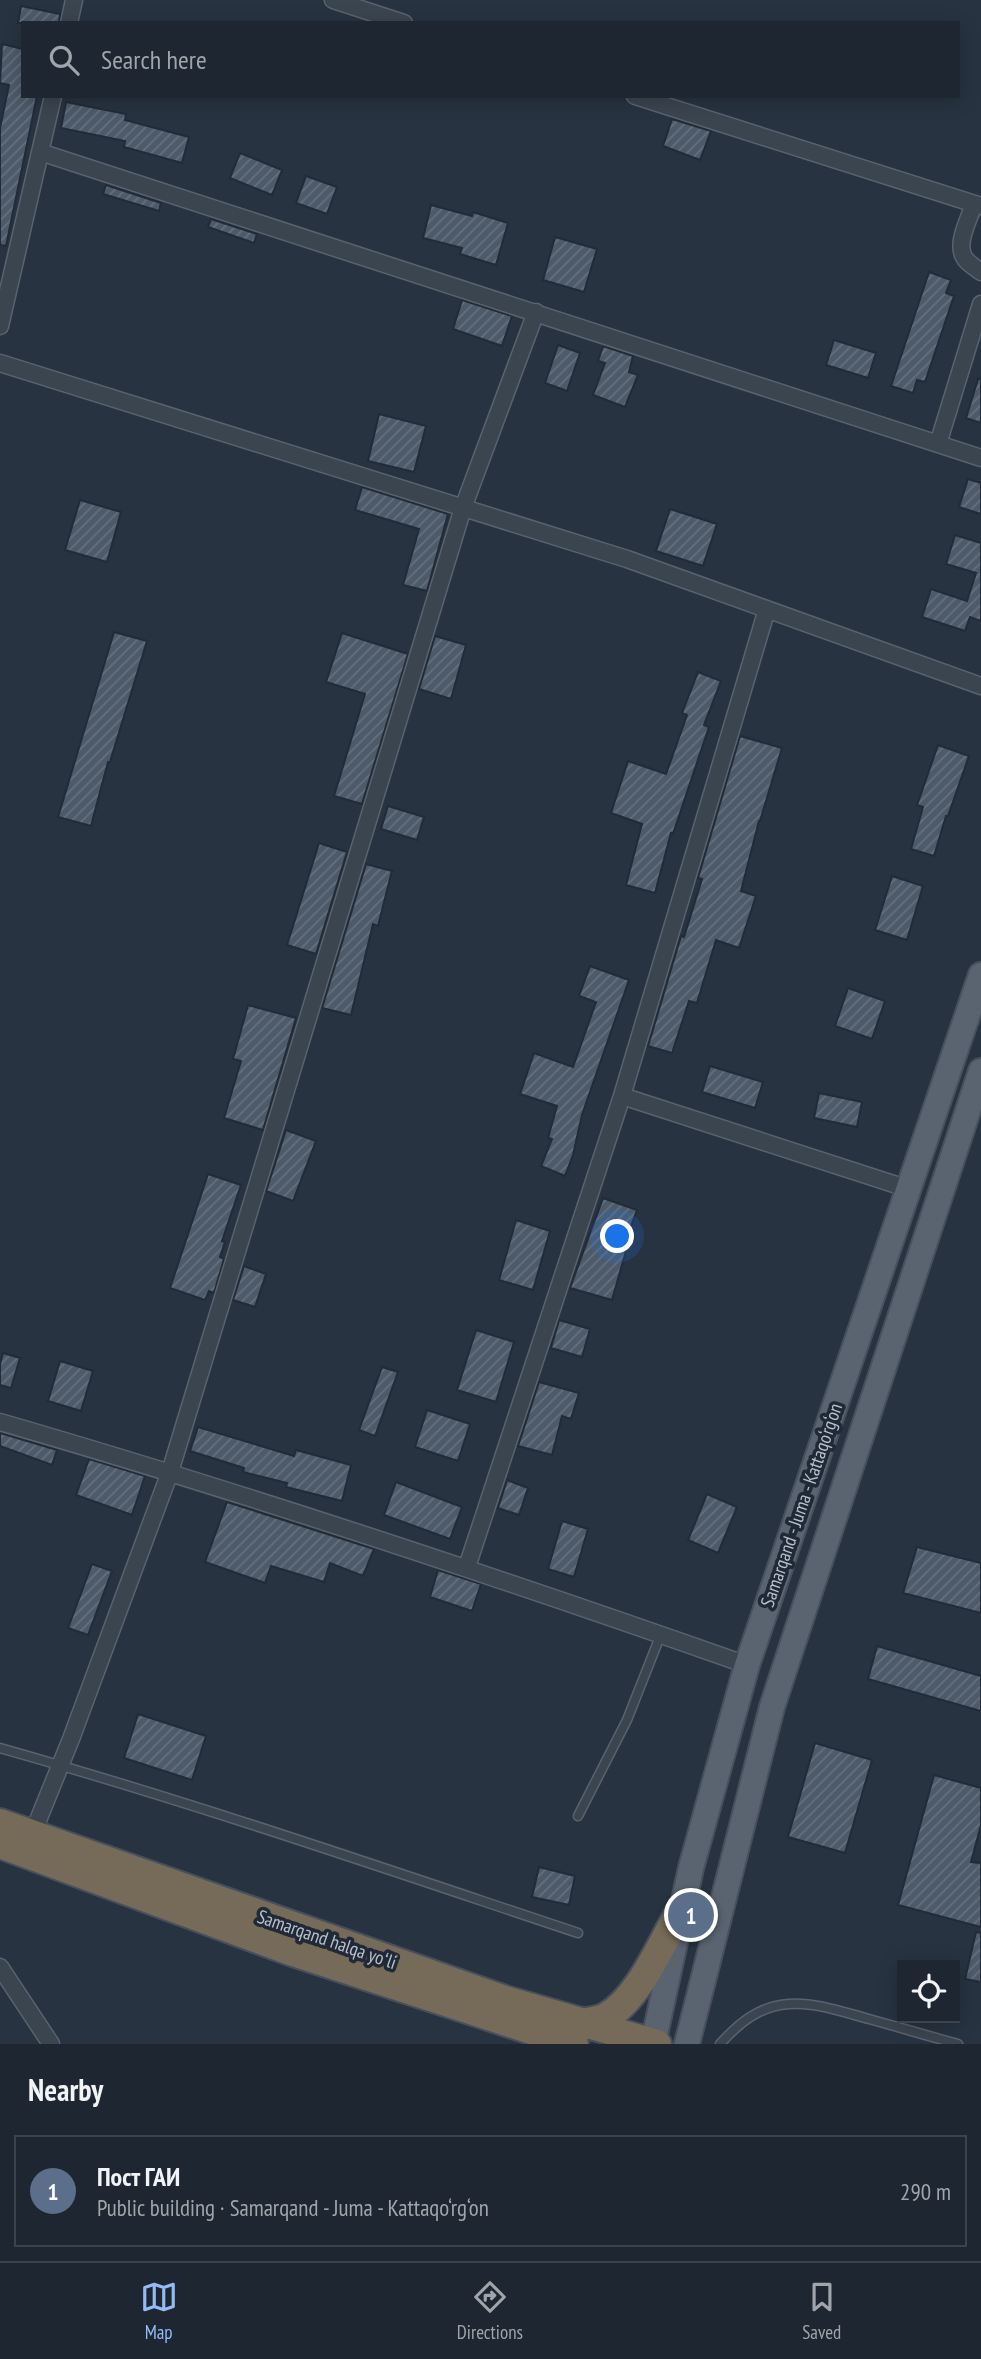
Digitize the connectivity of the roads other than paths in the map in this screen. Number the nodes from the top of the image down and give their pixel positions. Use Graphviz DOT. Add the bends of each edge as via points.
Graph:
graph roads {
  1 [pos="74,0"];
  2 [pos="333,0"];
  3 [pos="69,21"];
  4 [pos="398,21"];
  5 [pos="53,98"];
  6 [pos="641,98"];
  7 [pos="40,152"];
  8 [pos="978,205"];
  9 [pos="981,272"];
  10 [pos="981,304"];
  11 [pos="536,312"];
  12 [pos="0,326"];
  13 [pos="0,363"];
  14 [pos="938,444"];
  15 [pos="981,458"];
  16 [pos="463,508"];
  17 [pos="767,609"];
  18 [pos="981,686"];
  19 [pos="981,975"];
  20 [pos="981,1071"];
  21 [pos="622,1096"];
  22 [pos="976,1103"];
  23 [pos="909,1189"];
  24 [pos="0,1422"];
  25 [pos="170,1472"];
  26 [pos="467,1567"];
  27 [pos="661,1634"];
  28 [pos="747,1665"];
  29 [pos="0,1748"];
  30 [pos="61,1765"];
  31 [pos="578,1816"];
  32 [pos="0,1823"];
  33 [pos="19,1844"];
  34 [pos="682,1908"];
  35 [pos="578,1933"];
  36 [pos="0,1967"];
  37 [pos="573,2038"];
  38 [pos="654,2043"];
  39 [pos="51,2044"];
  40 [pos="687,2044"];
  41 [pos="720,2044"];
  42 [pos="958,2044"];
  1 -- 3 [label="street"];
  2 -- 4 [label="street"];
  5 -- 7 [label="street"];
  6 -- 8 [label="street"];
  7 -- 11 [label="street"];
  7 -- 12 [label="street"];
  8 -- 9 [label="street" via="961,250"];
  10 -- 14 [label="street"];
  11 -- 14 [label="street"];
  11 -- 16 [label="street"];
  13 -- 16 [label="street"];
  14 -- 15 [label="street"];
  16 -- 17 [label="street"];
  16 -- 25 [label="street"];
  17 -- 18 [label="street"];
  17 -- 21 [label="street"];
  19 -- 23 [label="main road, Samarqand - Juma - Kattaqo‘rg‘on"];
  20 -- 22 [label="main road, Samarqand - Juma - Kattaqo‘rg‘on"];
  21 -- 23 [label="street"];
  21 -- 26 [label="street"];
  22 -- 40 [label="main road, Samarqand - Juma - Kattaqo‘rg‘on" via="772,1707"];
  23 -- 28 [label="main road, Samarqand - Juma - Kattaqo‘rg‘on"];
  24 -- 25 [label="street"];
  25 -- 26 [label="street"];
  25 -- 30 [label="street"];
  26 -- 27 [label="street"];
  27 -- 28 [label="street"];
  27 -- 31 [label="lane" via="627,1720"];
  28 -- 34 [label="main road, Samarqand - Juma - Kattaqo‘rg‘on"];
  29 -- 30 [label="lane"];
  30 -- 33 [label="street"];
  30 -- 35 [label="lane"];
  32 -- 33 [label="highway, Samarqand halqa yoʻli"];
  33 -- 37 [label="highway, Samarqand halqa yoʻli" via="293,1952"];
  34 -- 37 [label="highway" via="626,2000"];
  34 -- 38 [label="main road, Samarqand - Juma - Kattaqo‘rg‘on"];
  36 -- 39 [label="street"];
  37 -- 38 [label="highway, Samarqand halqa yoʻli"];
  41 -- 42 [label="lane" via="740,2022 788,2004 841,2011"];
}
